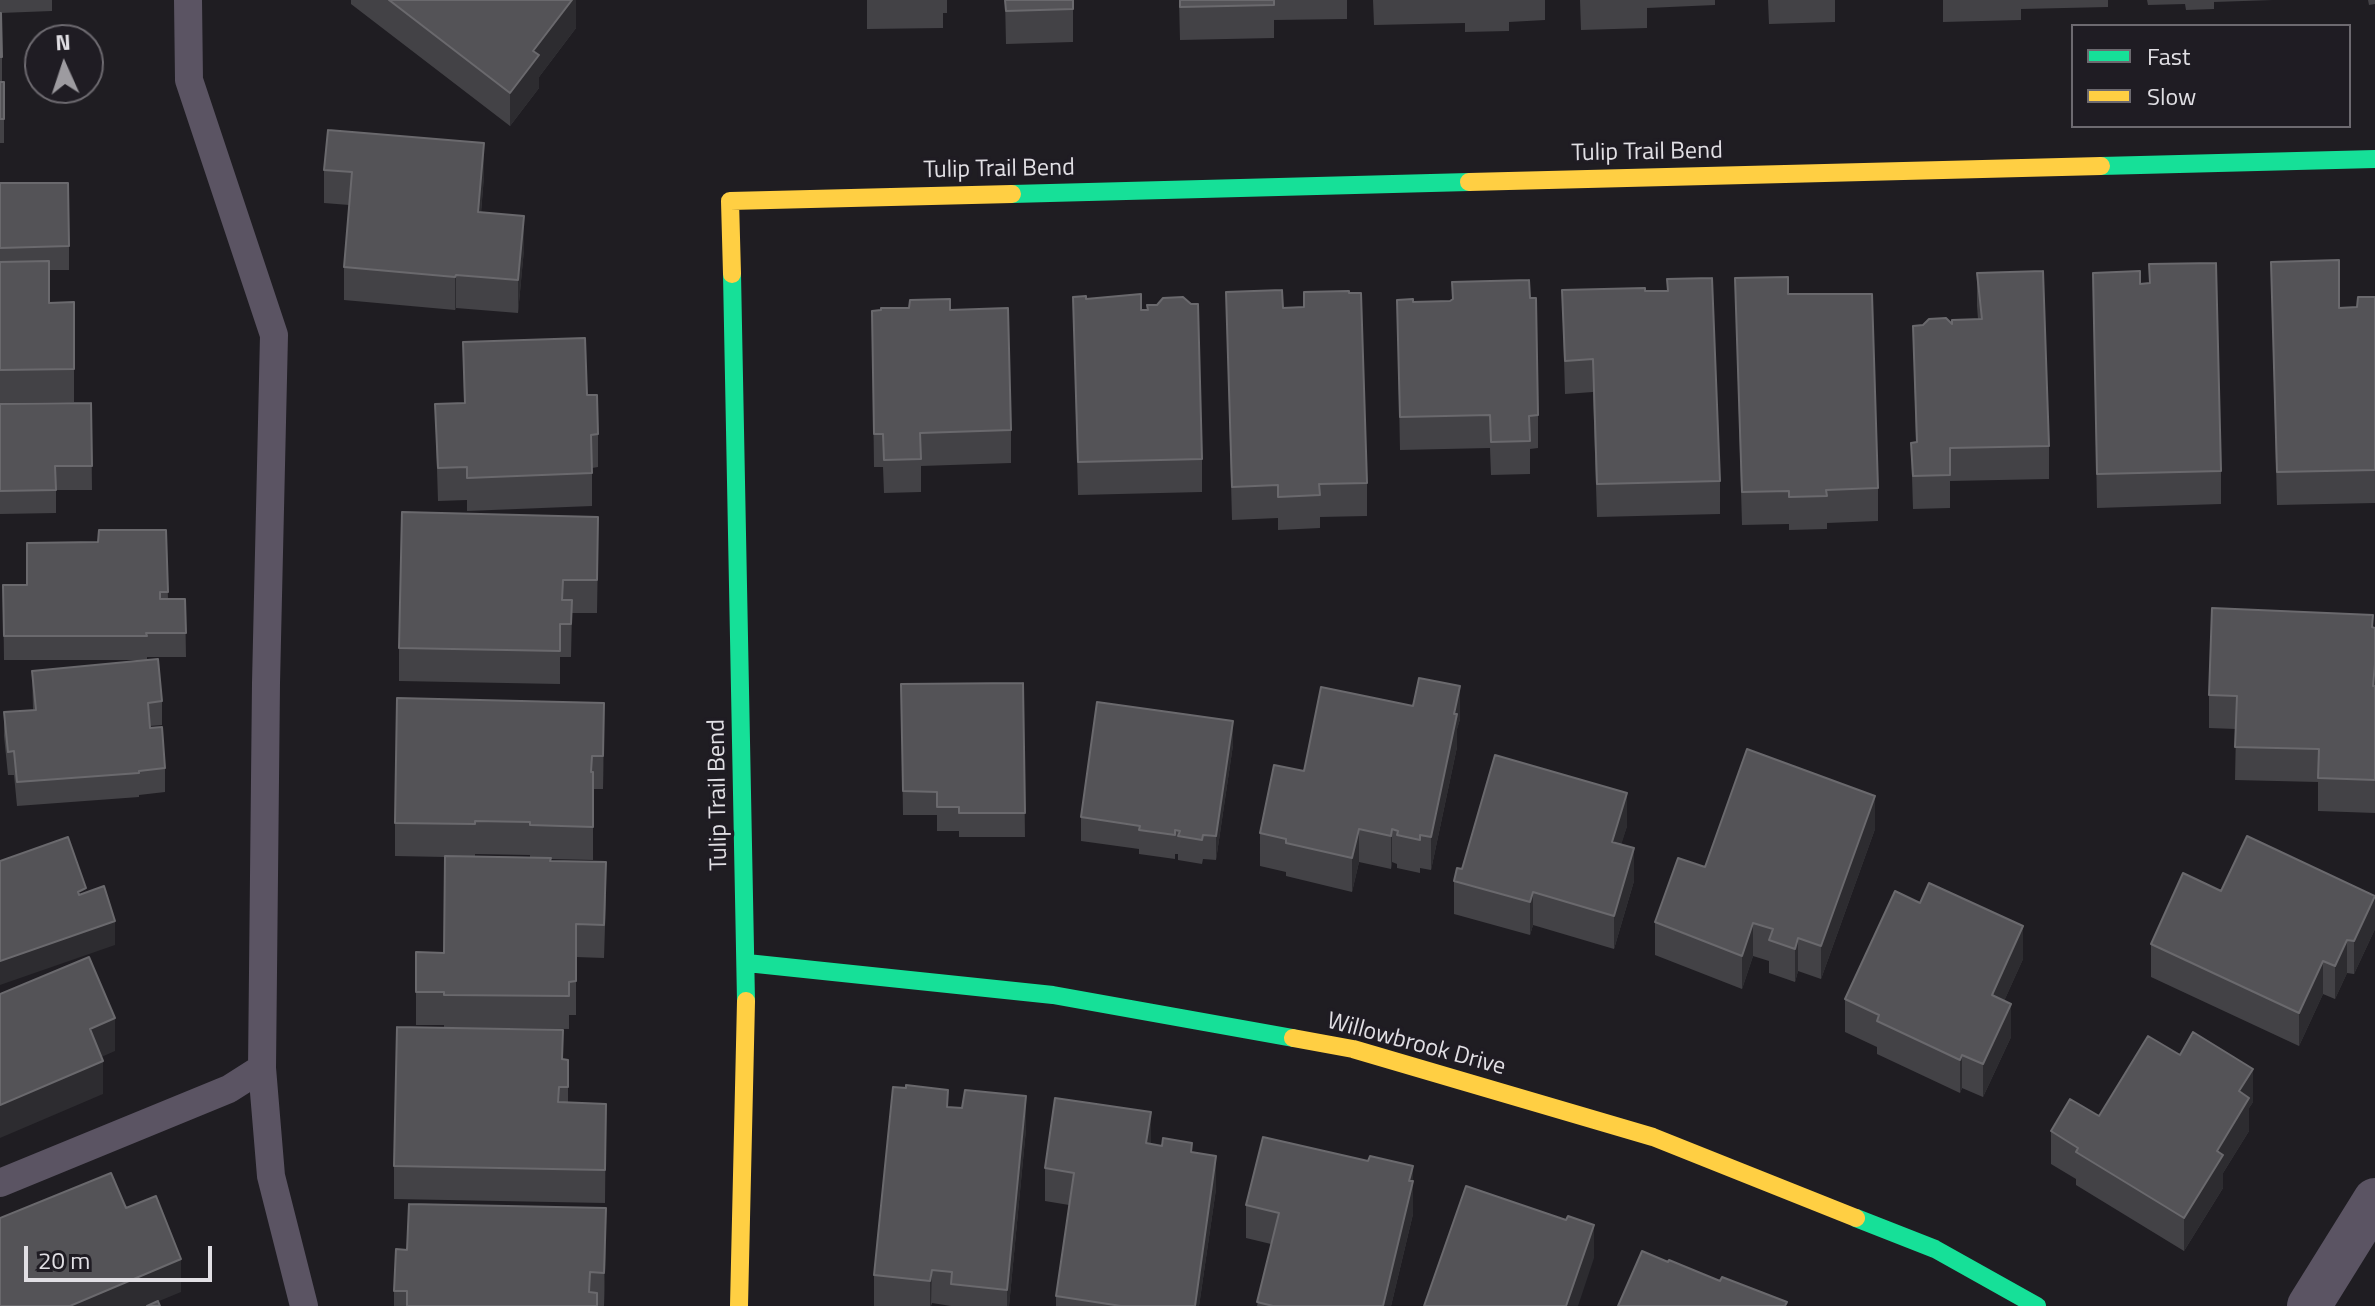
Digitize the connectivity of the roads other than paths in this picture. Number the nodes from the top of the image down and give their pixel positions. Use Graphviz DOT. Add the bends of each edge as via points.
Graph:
graph roads {
  1 [pos="188,0"];
  2 [pos="2375,159"];
  3 [pos="747,963"];
  4 [pos="262,1068"];
  5 [pos="0,1183"];
  6 [pos="2375,1200"];
  7 [pos="304,1306"];
  8 [pos="739,1306"];
  9 [pos="2037,1306"];
  10 [pos="2309,1306"];
  1 -- 4 [label="lane" via="189,80 274,335"];
  2 -- 3 [label="street, Tulip Trail Bend" via="730,201"];
  3 -- 8 [label="street, Tulip Trail Bend"];
  3 -- 9 [label="street, Willowbrook Drive" via="1053,995 1353,1049 1653,1137 1935,1249"];
  4 -- 5 [label="lane" via="229,1089"];
  4 -- 7 [label="lane" via="271,1176"];
  6 -- 10 [label="street"];
}
